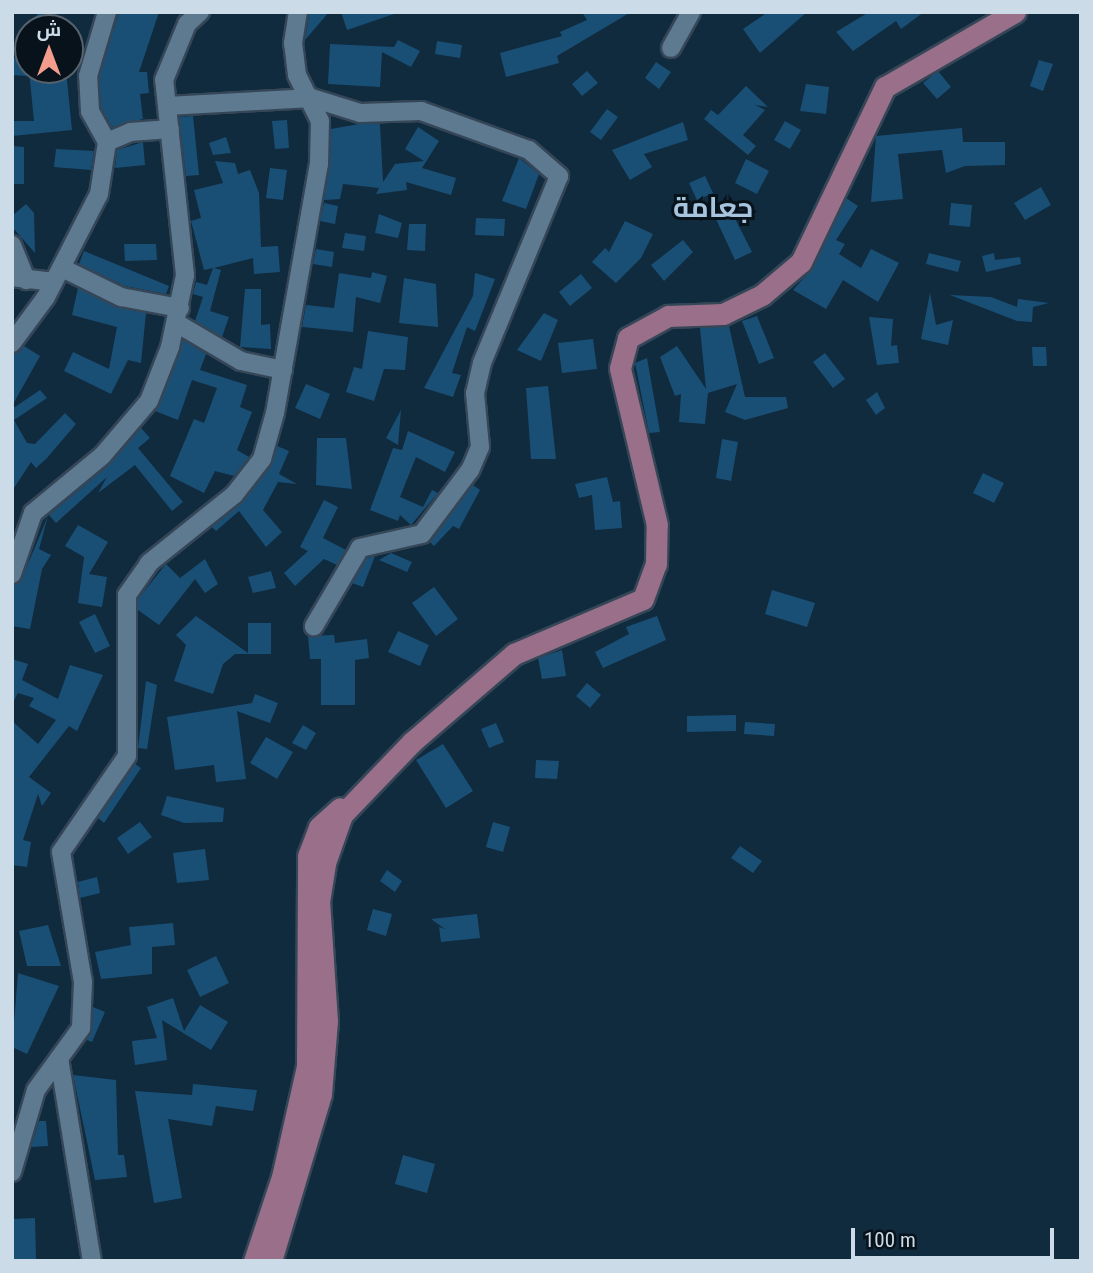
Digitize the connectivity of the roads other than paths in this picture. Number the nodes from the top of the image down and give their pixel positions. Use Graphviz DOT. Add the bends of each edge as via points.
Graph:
graph roads {
  1 [pos="107,12"];
  2 [pos="200,12"];
  3 [pos="298,12"];
  4 [pos="691,12"];
  5 [pos="1015,12"];
  6 [pos="671,48"];
  7 [pos="312,98"];
  8 [pos="167,106"];
  9 [pos="170,129"];
  10 [pos="107,142"];
  11 [pos="12,245"];
  12 [pos="58,275"];
  13 [pos="19,279"];
  14 [pos="179,316"];
  15 [pos="12,343"];
  16 [pos="283,370"];
  17 [pos="12,574"];
  18 [pos="313,626"];
  19 [pos="59,1058"];
  20 [pos="295,1163"];
  21 [pos="12,1172"];
  22 [pos="92,1261"];
  23 [pos="254,1261"];
  24 [pos="271,1261"];
  1 -- 10 [label="street" via="88,76 90,111"];
  2 -- 8 [label="street" via="187,24 164,80"];
  3 -- 7 [label="street" via="293,43 297,75"];
  4 -- 6 [label="street"];
  5 -- 20 [label="main road" via="885,87 801,262 772,286 723,314 668,316 628,338 620,368 657,525 656,564 643,600 514,654 319,827 308,856 303,905 309,1046"];
  7 -- 8 [label="street"];
  7 -- 16 [label="street" via="320,121 319,164"];
  7 -- 18 [label="street" via="360,113 396,109 460,121 529,150 559,176 482,363 475,393 480,447 470,470 422,534 360,548"];
  8 -- 9 [label="street"];
  9 -- 10 [label="street" via="130,132"];
  9 -- 14 [label="street" via="184,262"];
  10 -- 12 [label="street" via="99,194"];
  11 -- 13 [label="street"];
  12 -- 13 [label="street"];
  12 -- 14 [label="street"];
  12 -- 15 [label="street"];
  14 -- 16 [label="street" via="241,361"];
  14 -- 17 [label="street" via="149,401 102,456 33,513"];
  16 -- 19 [label="street" via="262,459 234,495 142,570 127,595 127,756 61,852 83,982 81,1028"];
  19 -- 21 [label="street" via="36,1090"];
  19 -- 22 [label="street"];
  20 -- 23 [label="main road"];
  20 -- 24 [label="main road"];
}
